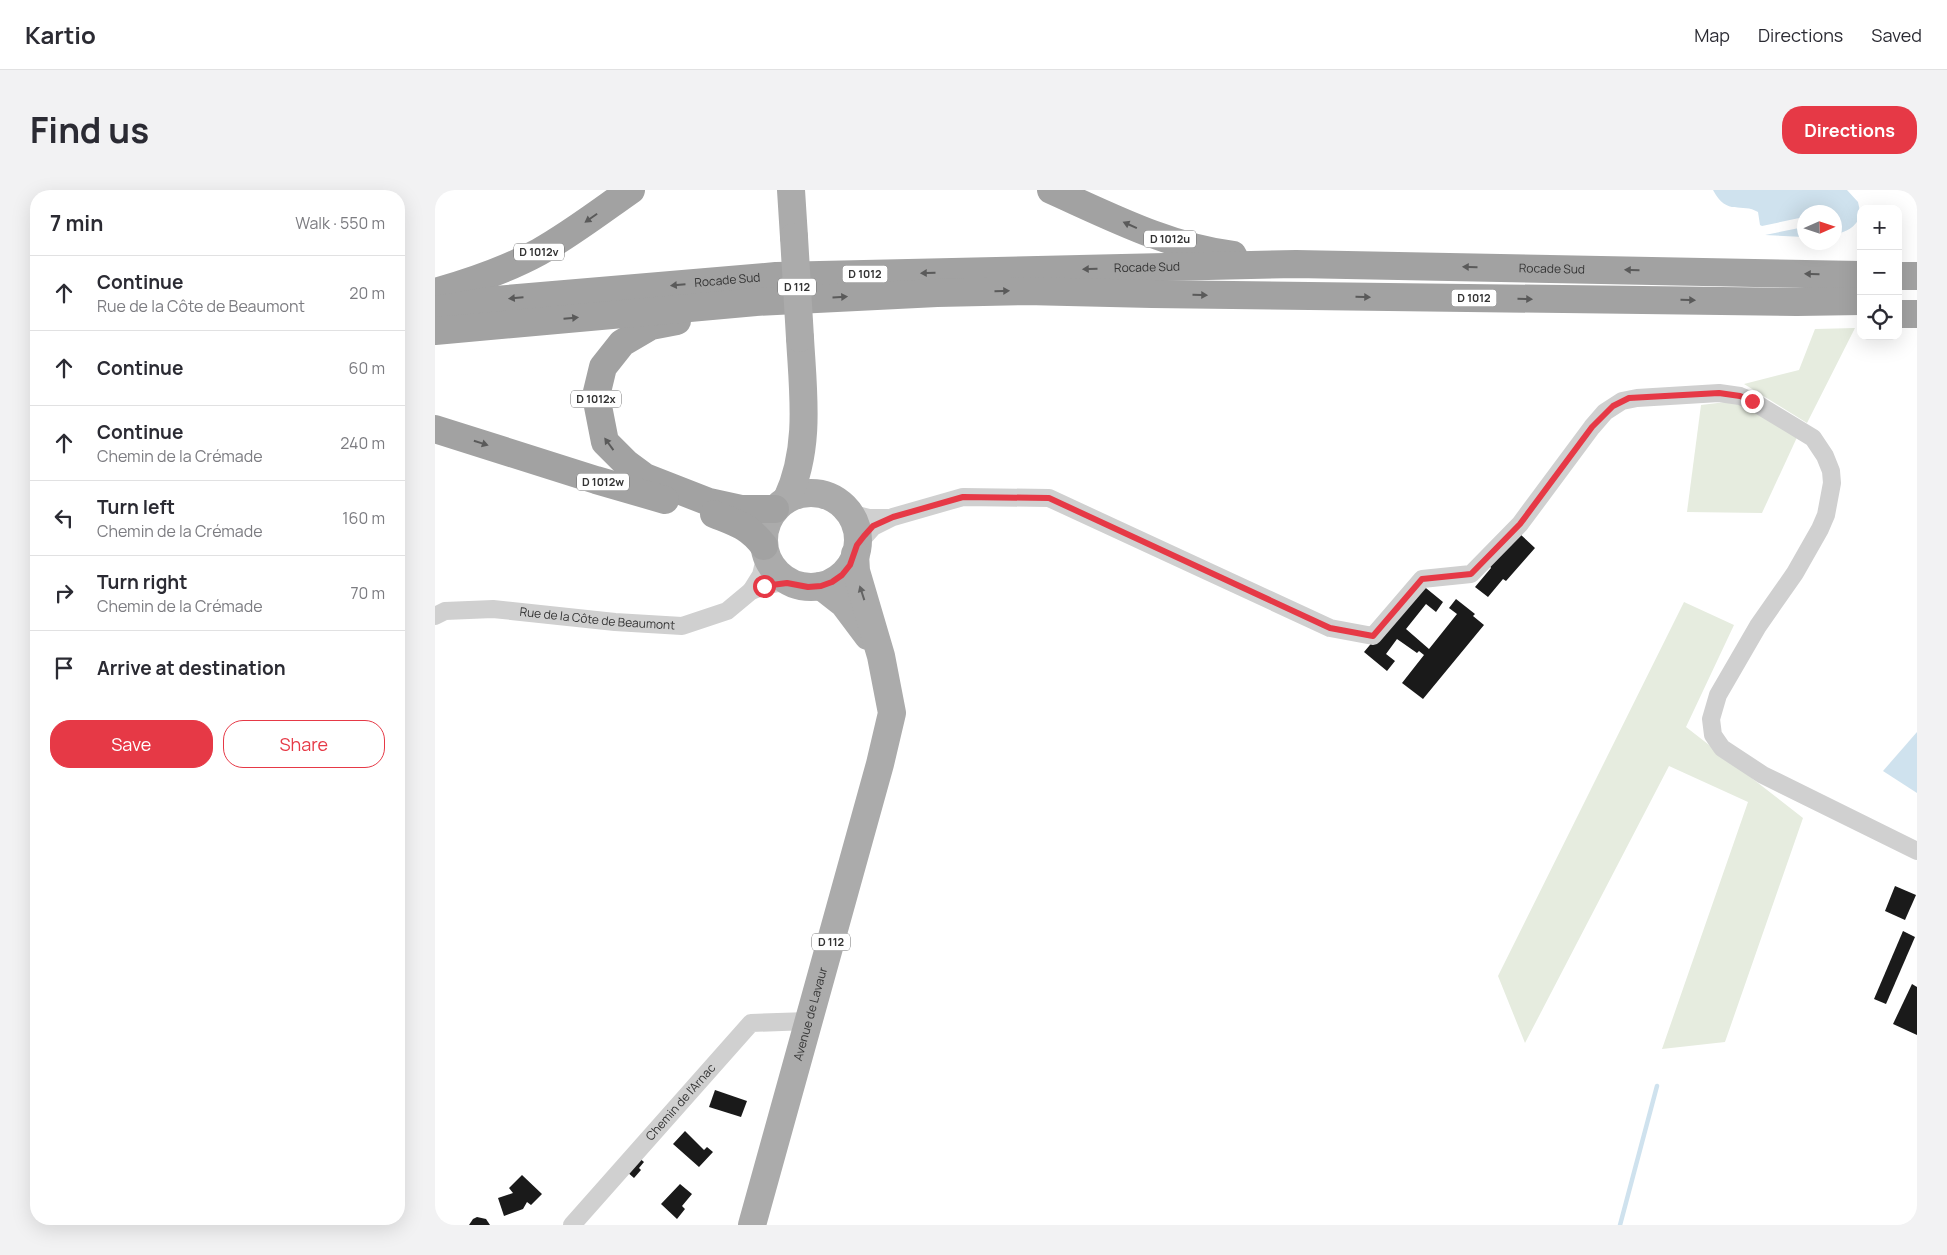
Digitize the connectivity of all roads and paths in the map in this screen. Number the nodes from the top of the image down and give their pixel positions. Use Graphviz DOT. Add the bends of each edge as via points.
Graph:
graph roads {
  1 [pos="631,190"];
  2 [pos="791,190"];
  3 [pos="1051,190"];
  4 [pos="1296,264"];
  5 [pos="1857,275"];
  6 [pos="1904,282"];
  7 [pos="435,292"];
  8 [pos="1917,300"];
  9 [pos="1857,301"];
  10 [pos="756,302"];
  11 [pos="1797,302"];
  12 [pos="435,310"];
  13 [pos="1857,312"];
  14 [pos="1902,314"];
  15 [pos="1917,314"];
  16 [pos="435,331"];
  17 [pos="805,420"];
  18 [pos="435,428"];
  19 [pos="781,504"];
  20 [pos="842,506"];
  21 [pos="893,517"];
  22 [pos="856,550"];
  23 [pos="765,551"];
  24 [pos="808,585"];
  25 [pos="751,591"];
  26 [pos="435,616"];
  27 [pos="881,656"];
  28 [pos="1917,851"];
  29 [pos="809,1021"];
  30 [pos="572,1225"];
  31 [pos="752,1225"];
  1 -- 7 [label="highway, D 1012v, one-way" via="537,252 485,276"];
  2 -- 17 [label="main road, D 112, bridge"];
  4 -- 3 [label="highway, D 1012u, one-way" via="1219,253 1148,233"];
  5 -- 4 [label="highway, Rocade Sud / D 1012, one-way"];
  4 -- 12 [label="highway, Rocade Sud / D 1012, one-way" via="776,276 495,300"];
  6 -- 8 [label="highway"];
  9 -- 11 [label="highway, Rocade Sud / D 1012"];
  10 -- 11 [label="highway, Rocade Sud / D 1012, one-way" via="1016,291"];
  16 -- 10 [label="highway, Rocade Sud, one-way"];
  19 -- 10 [label="highway, D 1012x, one-way" via="741,509 709,502 645,477 605,442 596,396 603,367 622,344 651,326 724,312"];
  11 -- 13 [label="highway" via="1819,309"];
  14 -- 15 [label="highway"];
  17 -- 19 [label="main road, D 112" via="797,473"];
  17 -- 20 [label="main road, D 112" via="821,481"];
  18 -- 23 [label="highway, D 1012w, one-way" via="745,526 757,536"];
  19 -- 20 [label="main road" via="798,494 811,492 823,494"];
  19 -- 23 [label="main road" via="766,526"];
  20 -- 21 [label="street" via="869,518"];
  20 -- 22 [label="main road" via="855,523"];
  21 -- 22 [label="street" via="873,526"];
  21 -- 28 [label="street" via="963,497 1049,498 1330,628 1373,636 1422,579 1471,574 1520,524 1592,427 1613,406 1629,398 1719,393 1740,396 1813,438 1831,471 1831,495 1813,544 1758,626 1719,694 1711,719 1713,735 1722,748 1763,775"];
  22 -- 24 [label="main road" via="842,575 832,582"];
  27 -- 22 [label="main road, D 112, one-way" via="856,571"];
  23 -- 24 [label="main road" via="773,568 783,578"];
  23 -- 25 [label="street, Rue de la Côte de Beaumont" via="761,575"];
  24 -- 25 [label="street, Rue de la Côte de Beaumont" via="778,583"];
  24 -- 27 [label="main road, D 112" via="844,604"];
  25 -- 26 [label="street, Rue de la Côte de Beaumont" via="727,611 682,626 493,608 445,611"];
  27 -- 29 [label="main road, Avenue de Lavaur / D 112" via="891,713"];
  29 -- 30 [label="street, Chemin de l'Arnac" via="751,1023"];
  29 -- 31 [label="main road, Avenue de Lavaur / D 112"];
}
